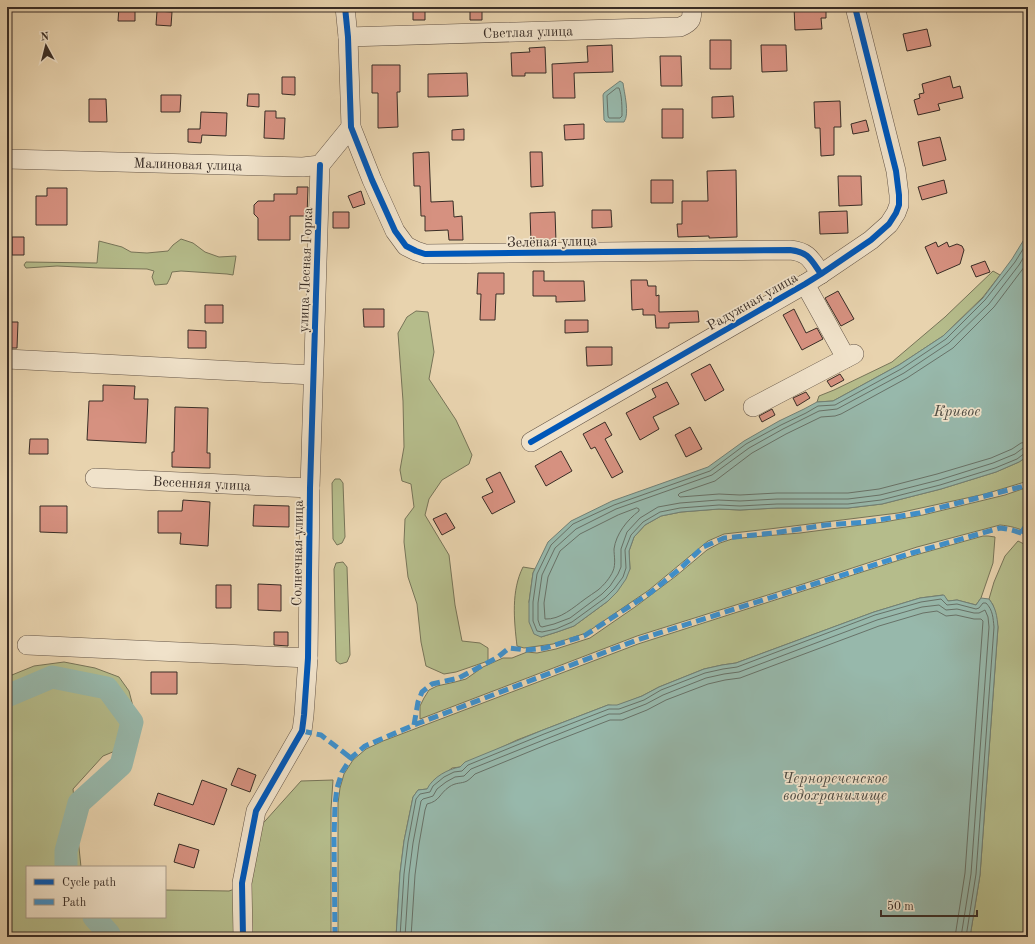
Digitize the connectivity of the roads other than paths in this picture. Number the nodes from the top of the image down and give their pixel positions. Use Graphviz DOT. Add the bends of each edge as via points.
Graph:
graph roads {
  1 [pos="345,7"];
  2 [pos="692,7"];
  3 [pos="855,7"];
  4 [pos="348,38"];
  5 [pos="351,127"];
  6 [pos="7,159"];
  7 [pos="320,165"];
  8 [pos="821,274"];
  9 [pos="805,284"];
  10 [pos="7,359"];
  11 [pos="313,375"];
  12 [pos="753,407"];
  13 [pos="531,442"];
  14 [pos="95,478"];
  15 [pos="310,488"];
  16 [pos="27,645"];
  17 [pos="308,658"];
  18 [pos="243,937"];
  1 -- 4 [label="street, Зелёная улица"];
  2 -- 4 [label="street, Светлая улица" via="692,17 688,23 680,27"];
  3 -- 8 [label="street, Радужная улица" via="896,171 899,205 889,224"];
  4 -- 5 [label="street, Зелёная улица"];
  5 -- 7 [label="street"];
  5 -- 8 [label="street, Зелёная улица" via="395,231 406,246 416,251 426,254 790,250 807,255"];
  6 -- 7 [label="street, Малиновая улица" via="303,167"];
  7 -- 11 [label="street, улица Лесная Горка"];
  8 -- 9 [label="street, Радужная улица"];
  9 -- 12 [label="street" via="850,356"];
  9 -- 13 [label="street, Радужная улица"];
  10 -- 11 [label="street"];
  11 -- 15 [label="street, Солнечная улица"];
  14 -- 15 [label="street, Весенняя улица"];
  15 -- 17 [label="street, Солнечная улица"];
  16 -- 17 [label="street"];
  17 -- 18 [label="street, Солнечная улица" via="302,731 256,811 242,883"];
}
